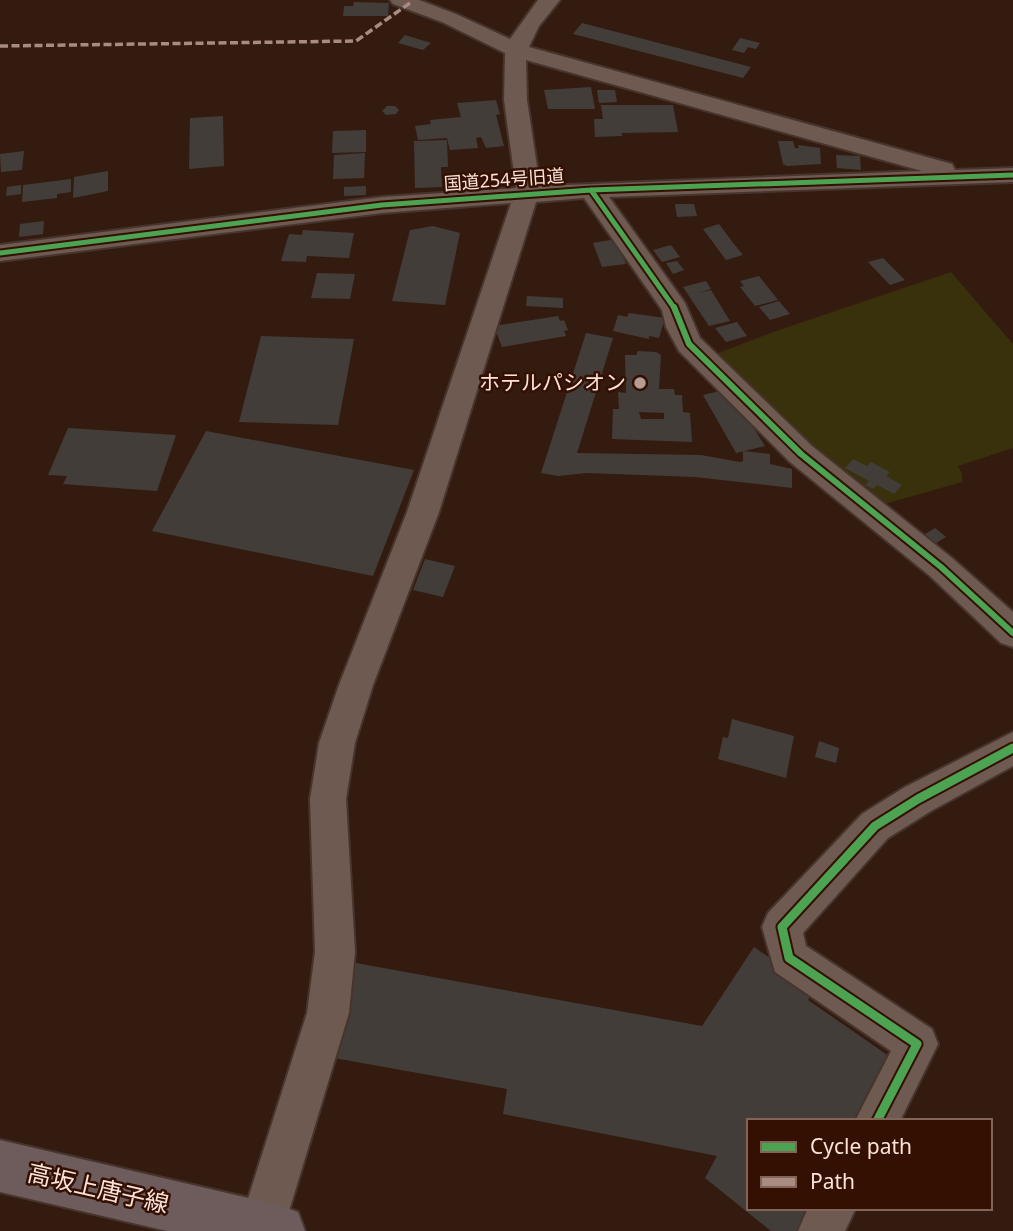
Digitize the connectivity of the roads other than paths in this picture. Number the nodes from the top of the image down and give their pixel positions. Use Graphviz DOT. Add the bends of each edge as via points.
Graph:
graph roads {
  1 [pos="400,0"];
  2 [pos="550,0"];
  3 [pos="516,50"];
  4 [pos="1013,175"];
  5 [pos="971,177"];
  6 [pos="1013,188"];
  7 [pos="591,190"];
  8 [pos="528,194"];
  9 [pos="0,253"];
  10 [pos="1013,632"];
  11 [pos="1013,748"];
  12 [pos="878,1119"];
  13 [pos="0,1166"];
  14 [pos="832,1210"];
  15 [pos="270,1229"];
  16 [pos="821,1231"];
  1 -- 3 [label="street"];
  2 -- 3 [label="street"];
  3 -- 5 [label="street"];
  3 -- 8 [label="street" via="514,71"];
  4 -- 5 [label="street, 国道254号旧道"];
  5 -- 6 [label="street"];
  5 -- 7 [label="street, 国道254号旧道"];
  7 -- 8 [label="street, 国道254号旧道"];
  7 -- 10 [label="street" via="675,309 688,345 801,454"];
  8 -- 9 [label="street, 国道254号旧道" via="382,205"];
  8 -- 15 [label="street" via="423,512 337,743 328,799 334,952 328,1013"];
  11 -- 12 [label="street" via="875,826 782,927 789,958 916,1044"];
  13 -- 15 [label="main road, 高坂上唐子線"];
  14 -- 16 [label="street"];
}
